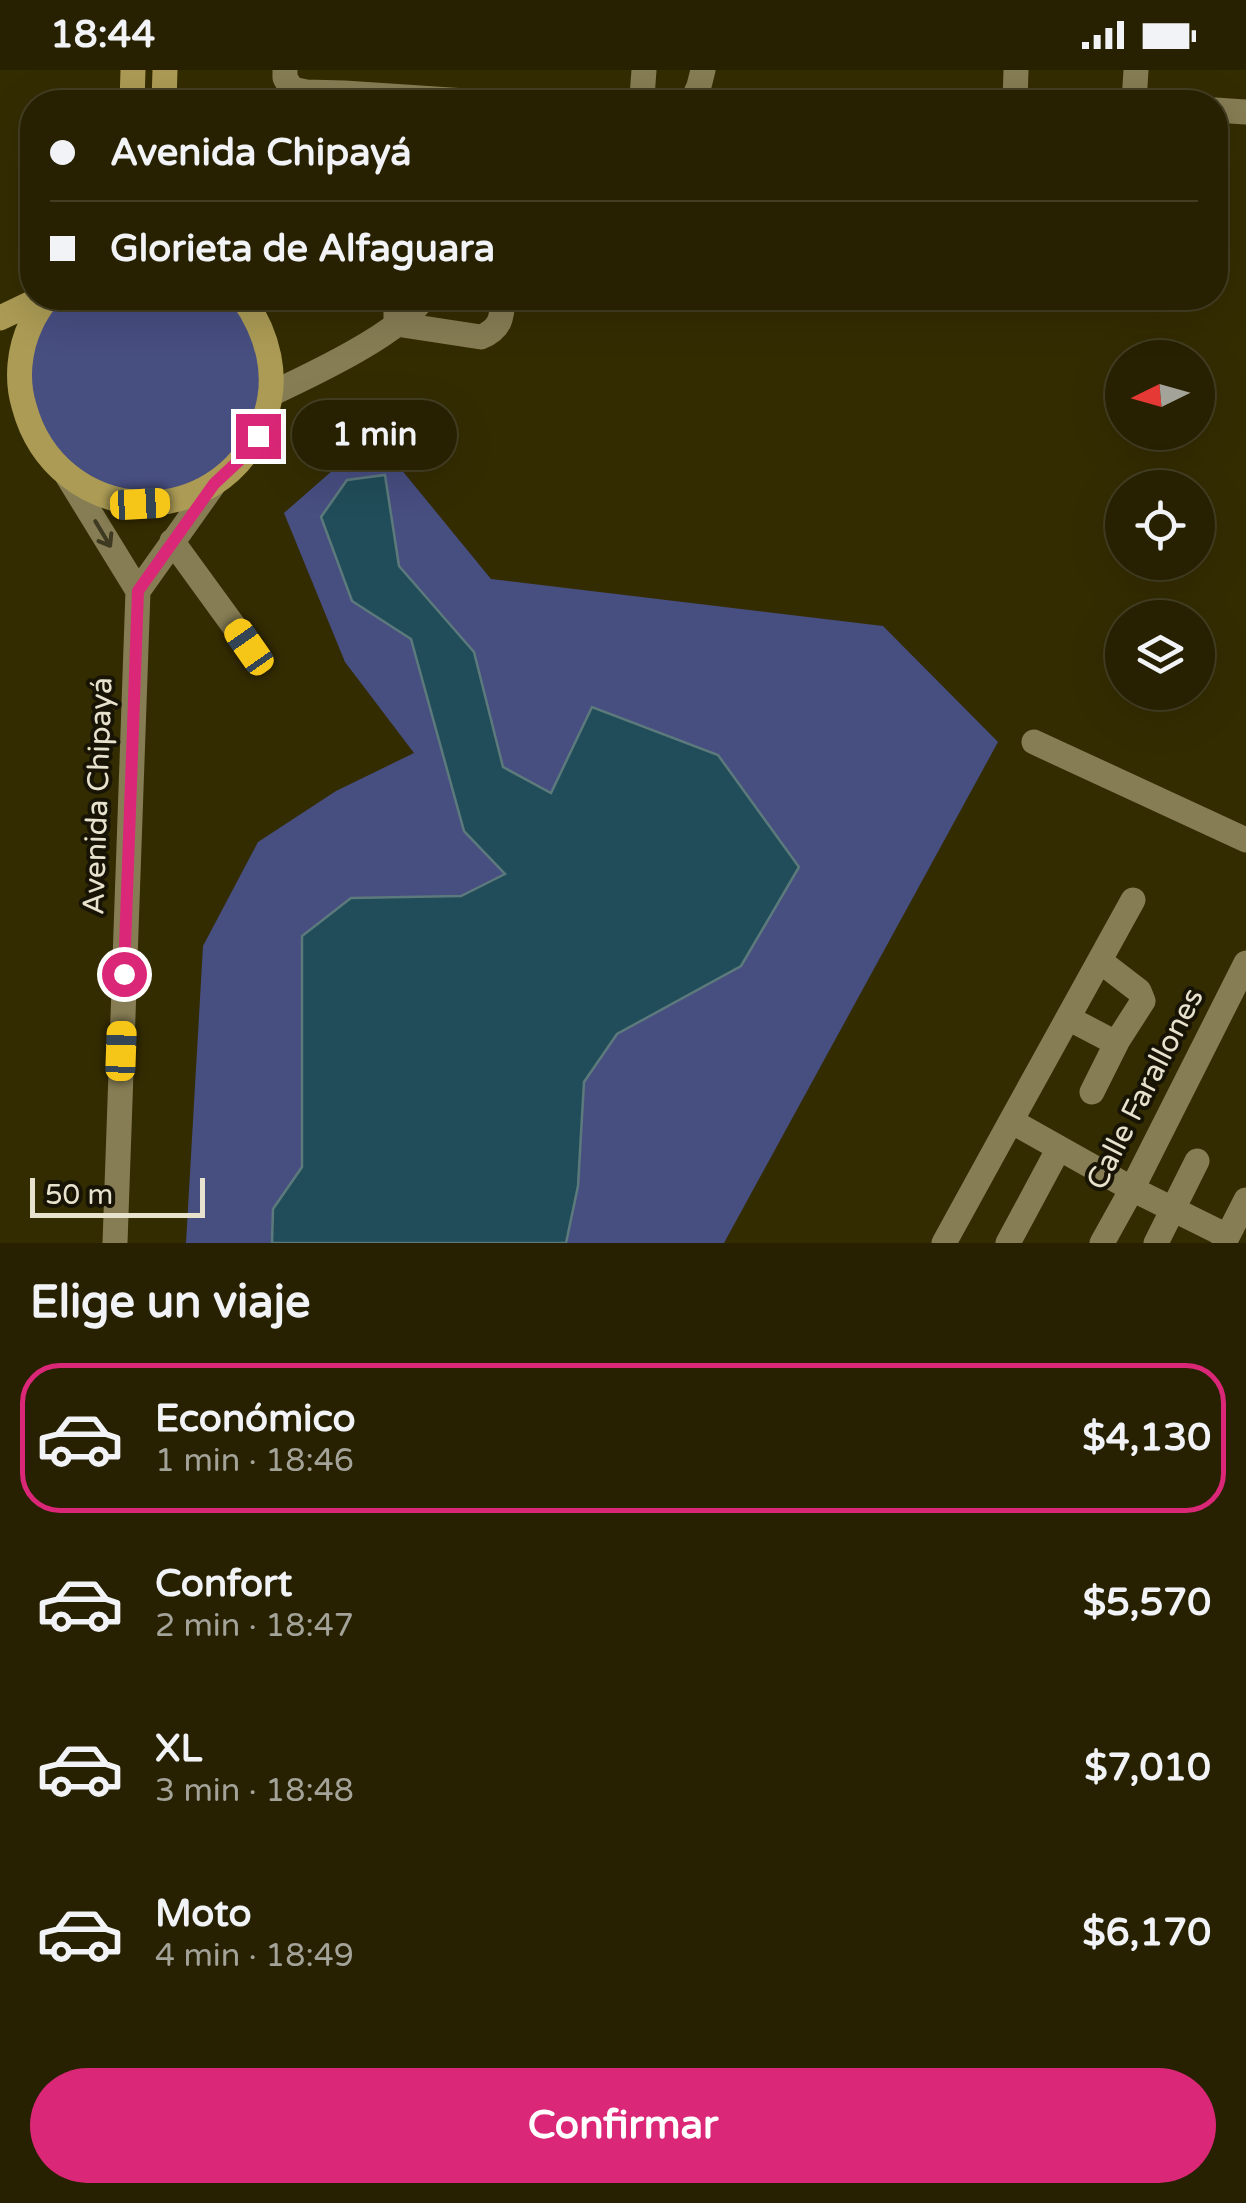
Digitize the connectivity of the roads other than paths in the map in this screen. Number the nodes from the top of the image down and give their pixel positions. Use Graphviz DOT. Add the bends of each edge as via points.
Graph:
graph roads {
  1 [pos="285,70"];
  2 [pos="344,81"];
  3 [pos="297,90"];
  4 [pos="313,90"];
  5 [pos="403,90"];
  6 [pos="38,310"];
  7 [pos="251,310"];
  8 [pos="396,310"];
  9 [pos="416,310"];
  10 [pos="503,310"];
  11 [pos="396,324"];
  12 [pos="270,394"];
  13 [pos="0,404"];
  14 [pos="29,426"];
  15 [pos="68,477"];
  16 [pos="214,484"];
  17 [pos="172,541"];
  18 [pos="138,591"];
  19 [pos="249,647"];
  20 [pos="1034,742"];
  21 [pos="1246,840"];
  22 [pos="1133,900"];
  23 [pos="1100,960"];
  24 [pos="1246,963"];
  25 [pos="1068,1018"];
  26 [pos="1118,1040"];
  27 [pos="1092,1092"];
  28 [pos="1010,1121"];
  29 [pos="1059,1148"];
  30 [pos="1197,1161"];
  31 [pos="1132,1189"];
  32 [pos="1246,1200"];
  33 [pos="1173,1209"];
  34 [pos="1226,1240"];
  35 [pos="114,1243"];
  36 [pos="944,1243"];
  37 [pos="1008,1243"];
  38 [pos="1102,1243"];
  39 [pos="1156,1243"];
  1 -- 3 [label="street"];
  2 -- 4 [label="street"];
  2 -- 5 [label="street"];
  6 -- 14 [label="main road" via="20,358"];
  7 -- 12 [label="main road" via="270,356"];
  8 -- 11 [label="street"];
  9 -- 11 [label="street"];
  10 -- 11 [label="street" via="502,322 481,337"];
  11 -- 12 [label="street"];
  12 -- 16 [label="main road" via="258,436"];
  13 -- 14 [label="main road"];
  14 -- 15 [label="main road"];
  15 -- 16 [label="main road" via="90,491 140,504 191,496"];
  15 -- 18 [label="street, one-way"];
  16 -- 17 [label="street"];
  17 -- 18 [label="street"];
  17 -- 19 [label="street"];
  18 -- 35 [label="street, Avenida Chipayá"];
  20 -- 21 [label="street"];
  22 -- 23 [label="street"];
  23 -- 25 [label="street"];
  23 -- 26 [label="street" via="1143,1002"];
  24 -- 31 [label="street, Calle Farallones"];
  25 -- 26 [label="street"];
  25 -- 28 [label="street"];
  26 -- 27 [label="street"];
  28 -- 29 [label="street"];
  28 -- 36 [label="street"];
  29 -- 31 [label="street"];
  29 -- 37 [label="street"];
  30 -- 33 [label="street"];
  31 -- 33 [label="street"];
  31 -- 38 [label="street, Calle Farallones"];
  32 -- 34 [label="street"];
  33 -- 34 [label="street"];
  33 -- 39 [label="street"];
}
